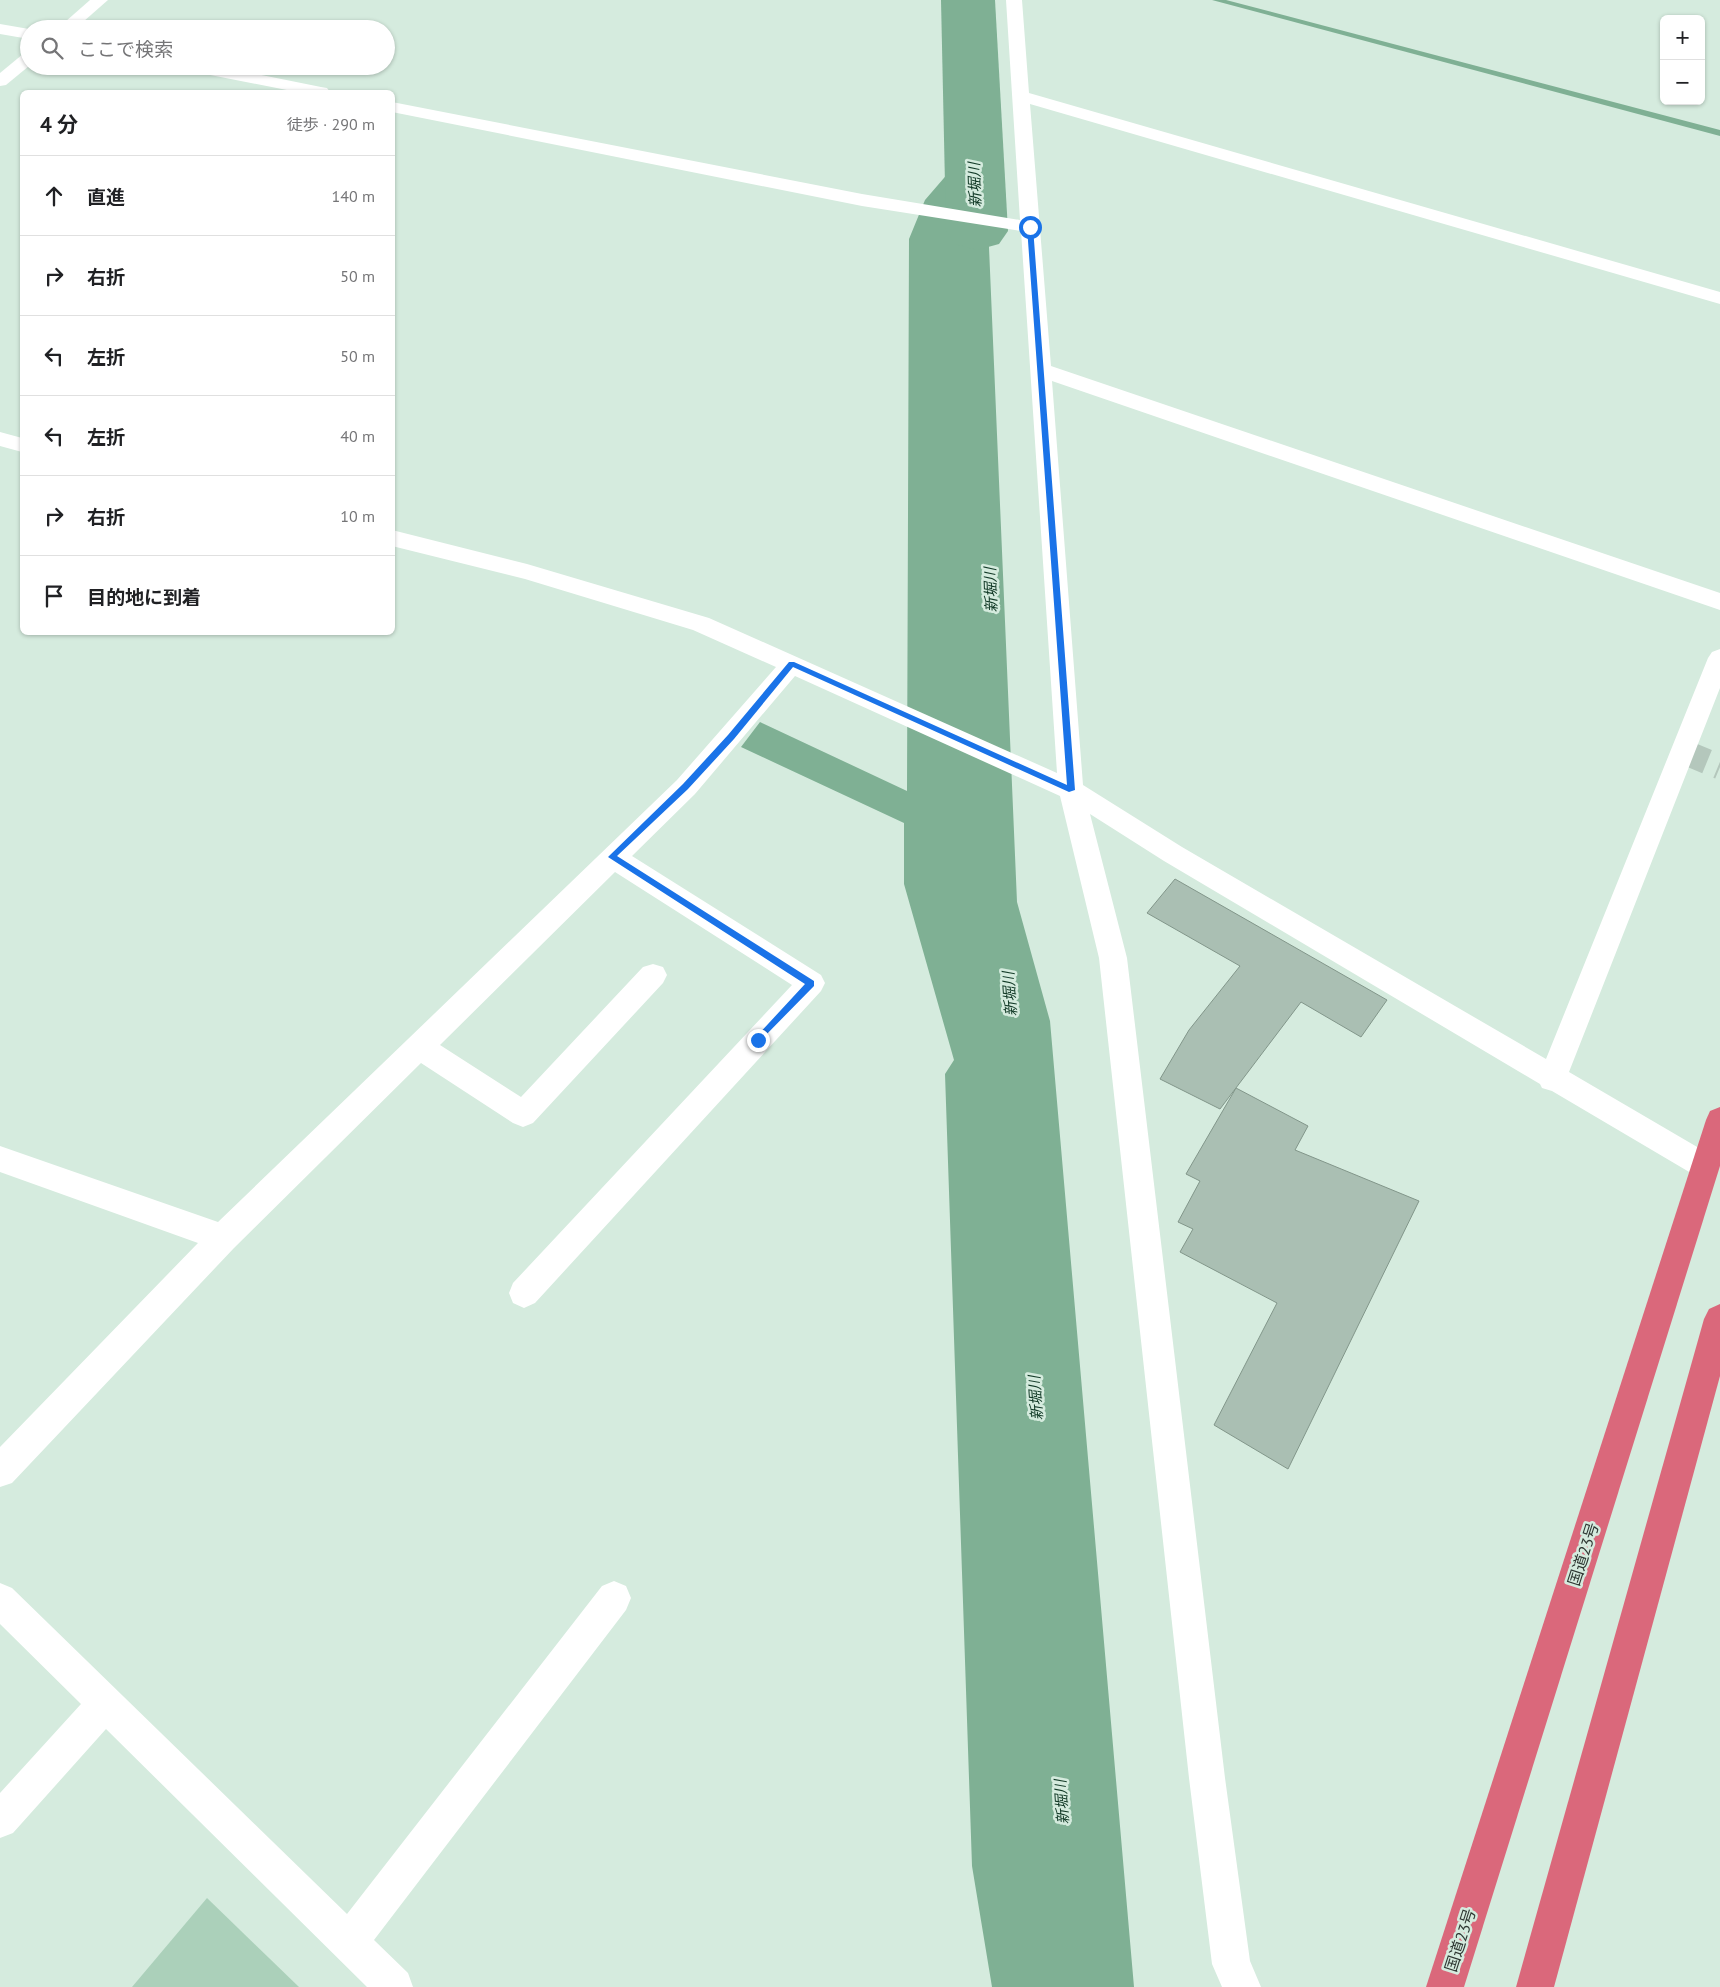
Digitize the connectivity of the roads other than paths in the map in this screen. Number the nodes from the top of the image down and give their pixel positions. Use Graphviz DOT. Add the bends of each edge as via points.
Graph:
graph roads {
  1 [pos="100,0"];
  2 [pos="1014,0"];
  3 [pos="76,20"];
  4 [pos="0,28"];
  5 [pos="20,32"];
  6 [pos="20,65"];
  7 [pos="235,75"];
  8 [pos="0,81"];
  9 [pos="311,90"];
  10 [pos="1021,96"];
  11 [pos="395,108"];
  12 [pos="1030,227"];
  13 [pos="1720,298"];
  14 [pos="1041,370"];
  15 [pos="0,439"];
  16 [pos="20,444"];
  17 [pos="395,539"];
  18 [pos="1720,602"];
  19 [pos="1720,658"];
  20 [pos="792,664"];
  21 [pos="1071,790"];
  22 [pos="612,857"];
  23 [pos="653,974"];
  24 [pos="418,1046"];
  25 [pos="1552,1079"];
  26 [pos="1720,1120"];
  27 [pos="0,1159"];
  28 [pos="1706,1167"];
  29 [pos="223,1238"];
  30 [pos="524,1293"];
  31 [pos="1720,1319"];
  32 [pos="0,1471"];
  33 [pos="614,1598"];
  34 [pos="0,1600"];
  35 [pos="106,1703"];
  36 [pos="0,1820"];
  37 [pos="348,1943"];
  38 [pos="394,1987"];
  39 [pos="1242,1987"];
  40 [pos="1445,1987"];
  41 [pos="1535,1987"];
  1 -- 3 [label="street"];
  2 -- 10 [label="street"];
  4 -- 5 [label="street"];
  6 -- 8 [label="street"];
  7 -- 9 [label="street"];
  10 -- 12 [label="street"];
  10 -- 13 [label="street"];
  11 -- 12 [label="street" via="862,200"];
  12 -- 14 [label="street"];
  14 -- 18 [label="street"];
  14 -- 21 [label="street"];
  15 -- 16 [label="street"];
  17 -- 20 [label="street" via="527,572 701,624"];
  19 -- 25 [label="street"];
  20 -- 21 [label="street"];
  20 -- 22 [label="street" via="686,786"];
  21 -- 25 [label="street"];
  21 -- 39 [label="street" via="1113,958 1207,1778 1232,1964"];
  22 -- 24 [label="street"];
  22 -- 30 [label="street" via="811,984"];
  23 -- 24 [label="street" via="523,1114"];
  24 -- 29 [label="street"];
  25 -- 28 [label="street"];
  26 -- 28 [label="highway, 国道23号"];
  27 -- 29 [label="street"];
  28 -- 40 [label="highway, 国道23号"];
  29 -- 32 [label="street"];
  31 -- 41 [label="highway"];
  33 -- 37 [label="street"];
  34 -- 35 [label="street"];
  35 -- 36 [label="street"];
  35 -- 37 [label="street"];
  37 -- 38 [label="street"];
}
